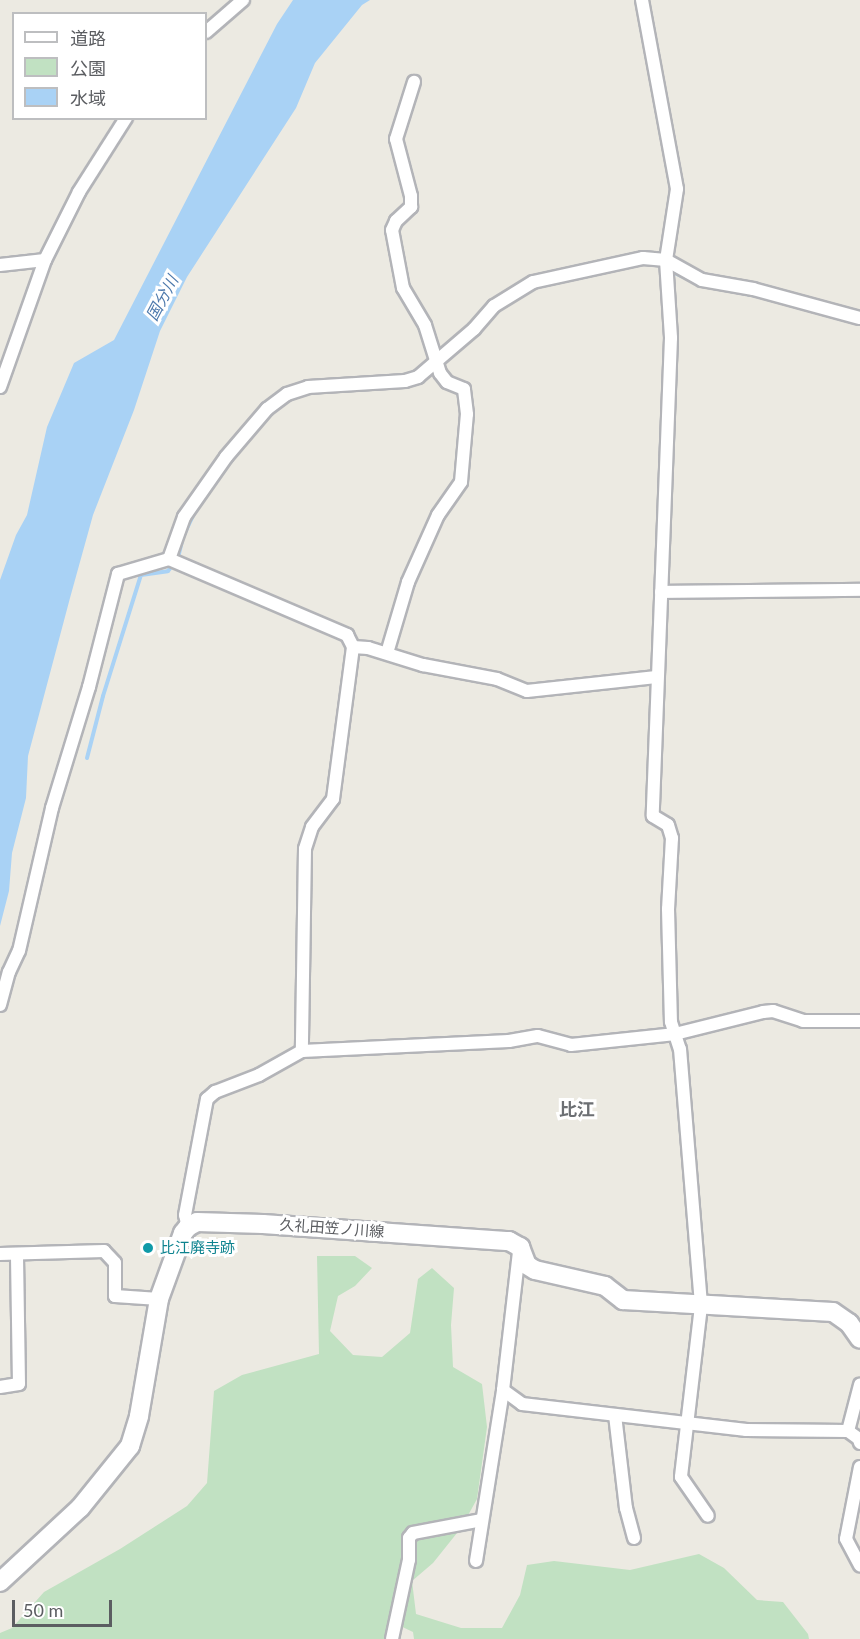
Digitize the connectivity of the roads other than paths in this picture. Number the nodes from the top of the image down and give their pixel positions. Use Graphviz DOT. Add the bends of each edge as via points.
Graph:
graph roads {
  1 [pos="243,0"];
  2 [pos="642,0"];
  3 [pos="207,31"];
  4 [pos="414,82"];
  5 [pos="125,120"];
  6 [pos="45,260"];
  7 [pos="0,265"];
  8 [pos="667,268"];
  9 [pos="860,318"];
  10 [pos="437,366"];
  11 [pos="0,387"];
  12 [pos="173,561"];
  13 [pos="860,590"];
  14 [pos="661,592"];
  15 [pos="353,647"];
  16 [pos="387,653"];
  17 [pos="657,677"];
  18 [pos="0,1005"];
  19 [pos="860,1021"];
  20 [pos="675,1034"];
  21 [pos="302,1051"];
  22 [pos="188,1227"];
  23 [pos="519,1247"];
  24 [pos="0,1254"];
  25 [pos="17,1254"];
  26 [pos="159,1299"];
  27 [pos="701,1306"];
  28 [pos="860,1339"];
  29 [pos="860,1384"];
  30 [pos="0,1387"];
  31 [pos="503,1390"];
  32 [pos="615,1415"];
  33 [pos="689,1424"];
  34 [pos="848,1431"];
  35 [pos="860,1443"];
  36 [pos="860,1467"];
  37 [pos="708,1515"];
  38 [pos="482,1520"];
  39 [pos="634,1538"];
  40 [pos="476,1561"];
  41 [pos="860,1565"];
  42 [pos="0,1582"];
  43 [pos="392,1639"];
  1 -- 3 [label="street"];
  2 -- 8 [label="street" via="677,189"];
  4 -- 10 [label="street" via="396,139 411,207 392,230 403,288 425,325"];
  5 -- 6 [label="street" via="79,192"];
  6 -- 7 [label="street"];
  6 -- 11 [label="street"];
  8 -- 9 [label="street"];
  8 -- 10 [label="street" via="643,258 533,282 494,306"];
  8 -- 14 [label="street" via="670,338"];
  10 -- 12 [label="street" via="405,381 308,387 286,394 246,432 184,518"];
  10 -- 16 [label="street" via="447,382 464,389 467,414 461,482 438,515 408,582"];
  12 -- 15 [label="street" via="347,635"];
  12 -- 18 [label="street" via="118,574 52,808 19,951"];
  13 -- 14 [label="street"];
  14 -- 17 [label="street"];
  15 -- 16 [label="street"];
  15 -- 21 [label="street" via="333,799 312,826 305,849"];
  16 -- 17 [label="street" via="423,665 497,679 527,691"];
  17 -- 20 [label="street" via="653,816 668,825 672,838 668,909 671,1022"];
  19 -- 20 [label="street" via="803,1021 774,1011"];
  20 -- 21 [label="street" via="571,1046 538,1036 509,1041"];
  20 -- 27 [label="street" via="680,1048"];
  21 -- 22 [label="street" via="207,1099 185,1215"];
  22 -- 23 [label="main road, 久礼田笠ノ川線" via="197,1222 263,1224 509,1241"];
  22 -- 26 [label="main road"];
  23 -- 27 [label="main road" via="527,1264 536,1270 605,1286 623,1300"];
  23 -- 31 [label="street"];
  24 -- 25 [label="street"];
  25 -- 26 [label="street" via="104,1251 115,1263 115,1296"];
  25 -- 30 [label="street" via="19,1384"];
  26 -- 42 [label="main road" via="139,1416 130,1446 80,1508"];
  27 -- 28 [label="main road" via="834,1312 849,1323"];
  27 -- 33 [label="street"];
  29 -- 34 [label="street"];
  31 -- 32 [label="street" via="522,1404"];
  31 -- 38 [label="street"];
  32 -- 33 [label="street"];
  32 -- 39 [label="street" via="626,1508"];
  33 -- 34 [label="street" via="776,1432"];
  33 -- 37 [label="street" via="681,1477"];
  34 -- 35 [label="street"];
  36 -- 41 [label="street" via="846,1539"];
  38 -- 40 [label="street"];
  38 -- 43 [label="street" via="420,1531 409,1538 409,1560"];
}
